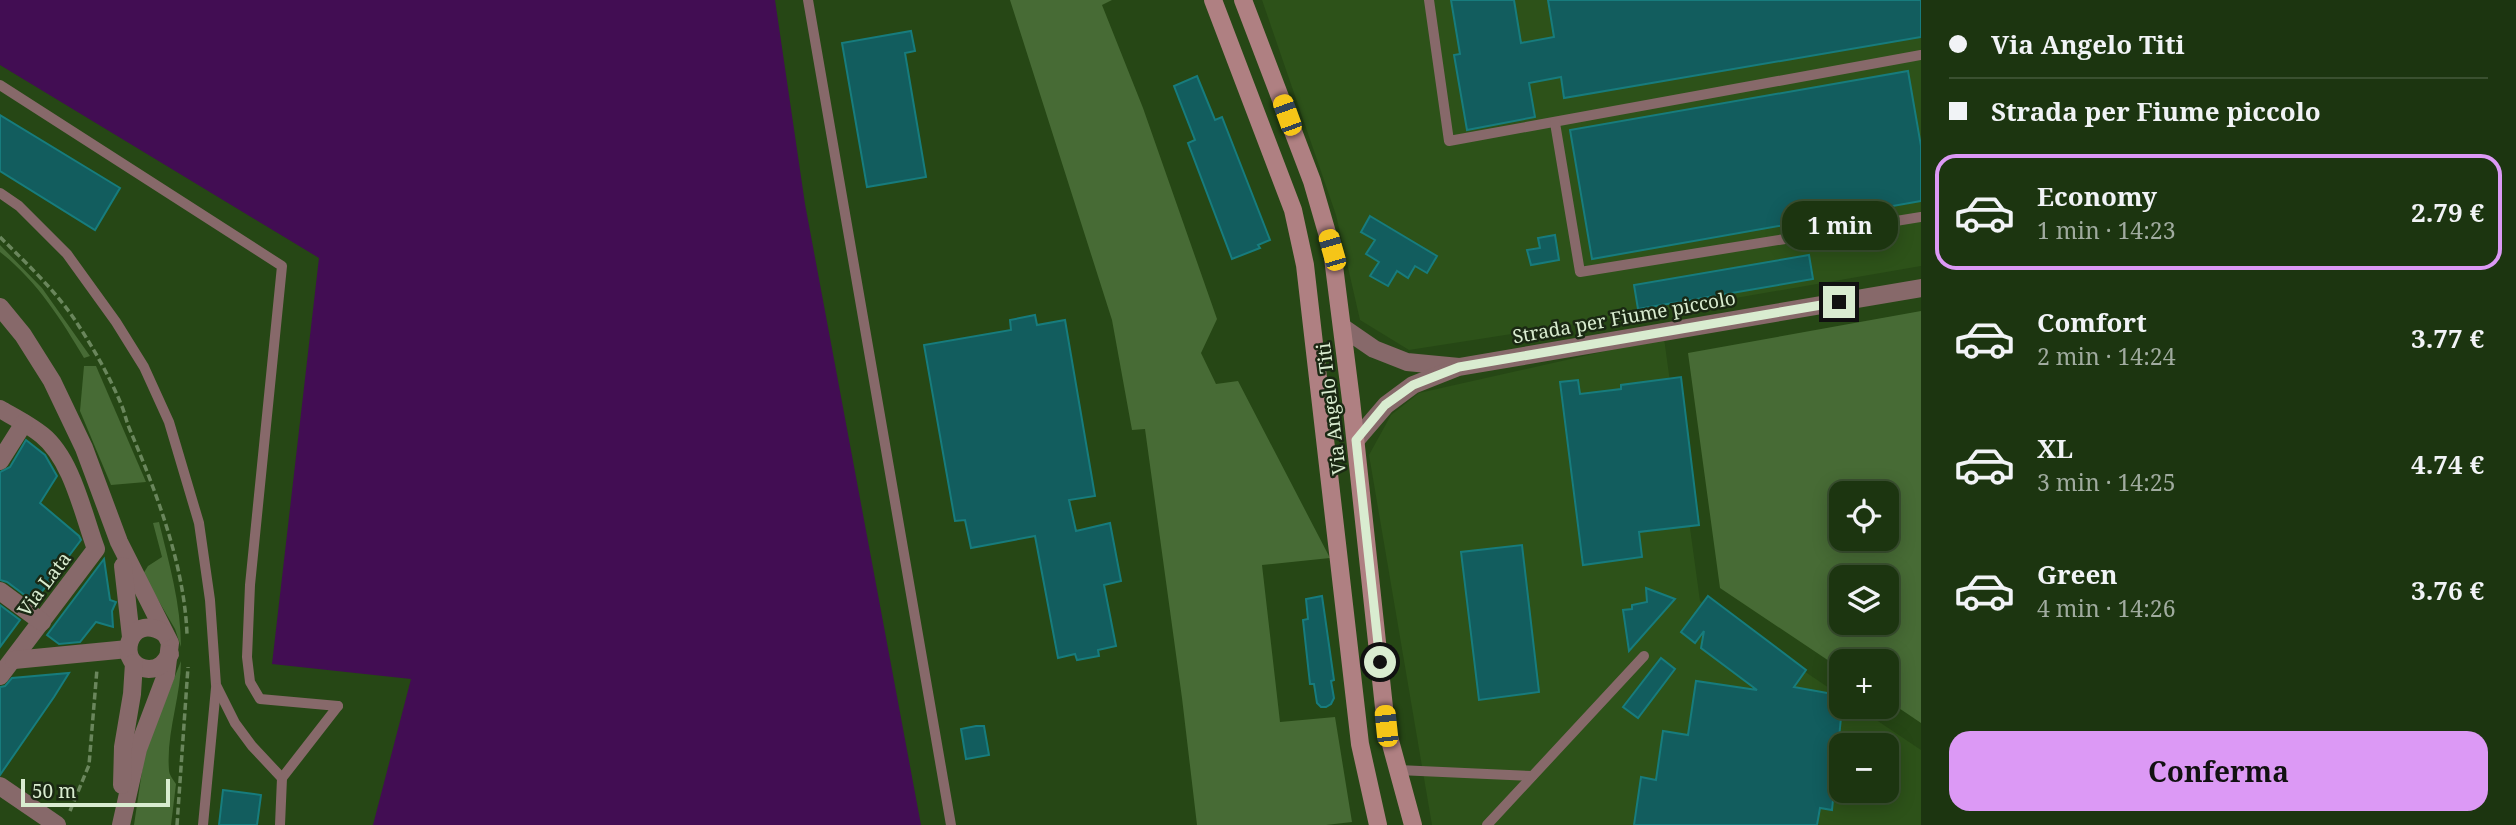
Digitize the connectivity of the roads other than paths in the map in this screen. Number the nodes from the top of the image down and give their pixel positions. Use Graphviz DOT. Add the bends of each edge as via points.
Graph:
graph roads {
  1 [pos="808,0"];
  2 [pos="1213,0"];
  3 [pos="1243,0"];
  4 [pos="1429,0"];
  5 [pos="1921,55"];
  6 [pos="0,85"];
  7 [pos="1555,123"];
  8 [pos="0,193"];
  9 [pos="1921,217"];
  10 [pos="1921,288"];
  11 [pos="0,307"];
  12 [pos="1342,327"];
  13 [pos="1459,367"];
  14 [pos="0,409"];
  15 [pos="24,423"];
  16 [pos="1356,440"];
  17 [pos="0,461"];
  18 [pos="119,542"];
  19 [pos="0,591"];
  20 [pos="42,622"];
  21 [pos="164,633"];
  22 [pos="131,650"];
  23 [pos="170,654"];
  24 [pos="1644,656"];
  25 [pos="13,660"];
  26 [pos="0,676"];
  27 [pos="216,685"];
  28 [pos="1398,770"];
  29 [pos="1532,776"];
  30 [pos="282,778"];
  31 [pos="0,786"];
  32 [pos="62,821"];
  33 [pos="121,825"];
  34 [pos="203,825"];
  35 [pos="279,825"];
  36 [pos="951,825"];
  37 [pos="1378,825"];
  38 [pos="1413,825"];
  39 [pos="1487,825"];
  1 -- 36 [label="lane"];
  2 -- 37 [label="main road, Via Angelo Titi" via="1293,210 1305,264 1360,744"];
  3 -- 12 [label="main road, Via Angelo Titi" via="1312,181 1332,250"];
  4 -- 7 [label="lane" via="1449,141"];
  5 -- 7 [label="lane"];
  6 -- 30 [label="lane" via="282,266 250,585 250,682 260,699 338,706"];
  7 -- 9 [label="lane" via="1580,272"];
  8 -- 27 [label="lane" via="67,254 137,356 169,422 199,523"];
  10 -- 13 [label="street, Strada per Fiume piccolo"];
  11 -- 18 [label="street" via="52,381 84,448"];
  12 -- 13 [label="street, Strada per Fiume piccolo" via="1374,349 1407,362"];
  12 -- 16 [label="main road, Via Angelo Titi"];
  13 -- 16 [label="street" via="1413,385 1385,405"];
  14 -- 15 [label="street"];
  15 -- 17 [label="street"];
  15 -- 20 [label="street, Via Lata" via="54,447 67,469 96,549"];
  16 -- 28 [label="main road, Via Angelo Titi" via="1386,726"];
  18 -- 21 [label="street"];
  18 -- 22 [label="street"];
  19 -- 20 [label="street"];
  20 -- 25 [label="street, Via Lata"];
  21 -- 22 [label="street" via="156,628 138,630"];
  21 -- 23 [label="street"];
  22 -- 23 [label="street" via="144,668 155,669"];
  22 -- 25 [label="street"];
  22 -- 33 [label="street" via="132,694 123,747"];
  23 -- 33 [label="street" via="138,749"];
  24 -- 29 [label="lane"];
  25 -- 26 [label="street, Via Lata"];
  27 -- 30 [label="lane" via="235,723"];
  27 -- 34 [label="lane"];
  28 -- 29 [label="lane"];
  28 -- 38 [label="main road, Via Angelo Titi"];
  29 -- 39 [label="lane"];
  30 -- 35 [label="lane"];
  31 -- 32 [label="street"];
}
